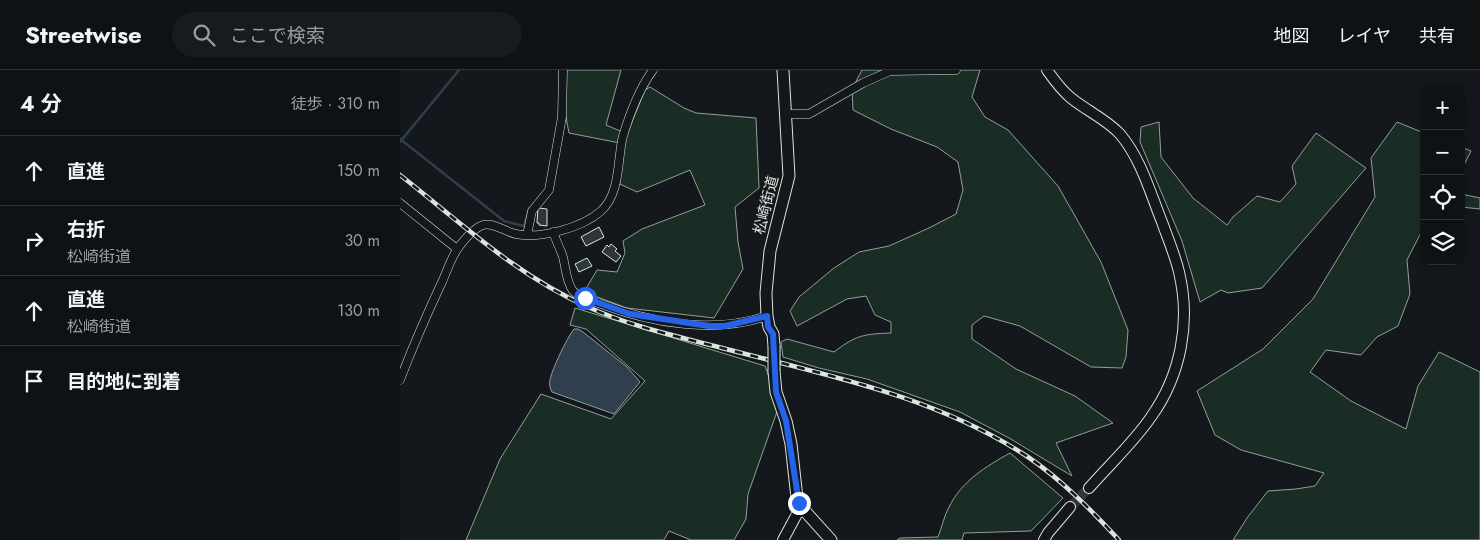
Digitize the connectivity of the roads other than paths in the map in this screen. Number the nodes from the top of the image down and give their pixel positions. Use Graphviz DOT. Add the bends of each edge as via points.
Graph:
graph roads {
  1 [pos="562,70"];
  2 [pos="652,70"];
  3 [pos="784,70"];
  4 [pos="956,70"];
  5 [pos="1046,70"];
  6 [pos="787,114"];
  7 [pos="400,204"];
  8 [pos="553,232"];
  9 [pos="527,235"];
  10 [pos="457,249"];
  11 [pos="767,316"];
  12 [pos="400,380"];
  13 [pos="1089,488"];
  14 [pos="1070,508"];
  15 [pos="803,509"];
  16 [pos="784,540"];
  17 [pos="831,540"];
  18 [pos="1044,540"];
  1 -- 9 [label="street" via="561,125 549,190 532,211"];
  2 -- 8 [label="street" via="623,136 614,186 606,206 593,217"];
  3 -- 6 [label="main road, 松崎街道"];
  4 -- 6 [label="street" via="890,71 809,114"];
  5 -- 13 [label="street" via="1070,98 1107,122 1136,158 1175,258 1182,287 1184,324 1170,384 1137,435"];
  6 -- 11 [label="main road, 松崎街道" via="789,176 770,251"];
  7 -- 10 [label="street"];
  8 -- 9 [label="street"];
  8 -- 11 [label="street" via="574,291 585,298 630,314 709,326 725,326"];
  9 -- 10 [label="street" via="487,224 476,229"];
  10 -- 12 [label="street" via="419,330"];
  11 -- 15 [label="main road, 松崎街道, bridge" via="768,327 773,334 776,392 786,421 797,498"];
  14 -- 18 [label="street"];
  15 -- 16 [label="street" via="797,514"];
  15 -- 17 [label="main road"];
}
